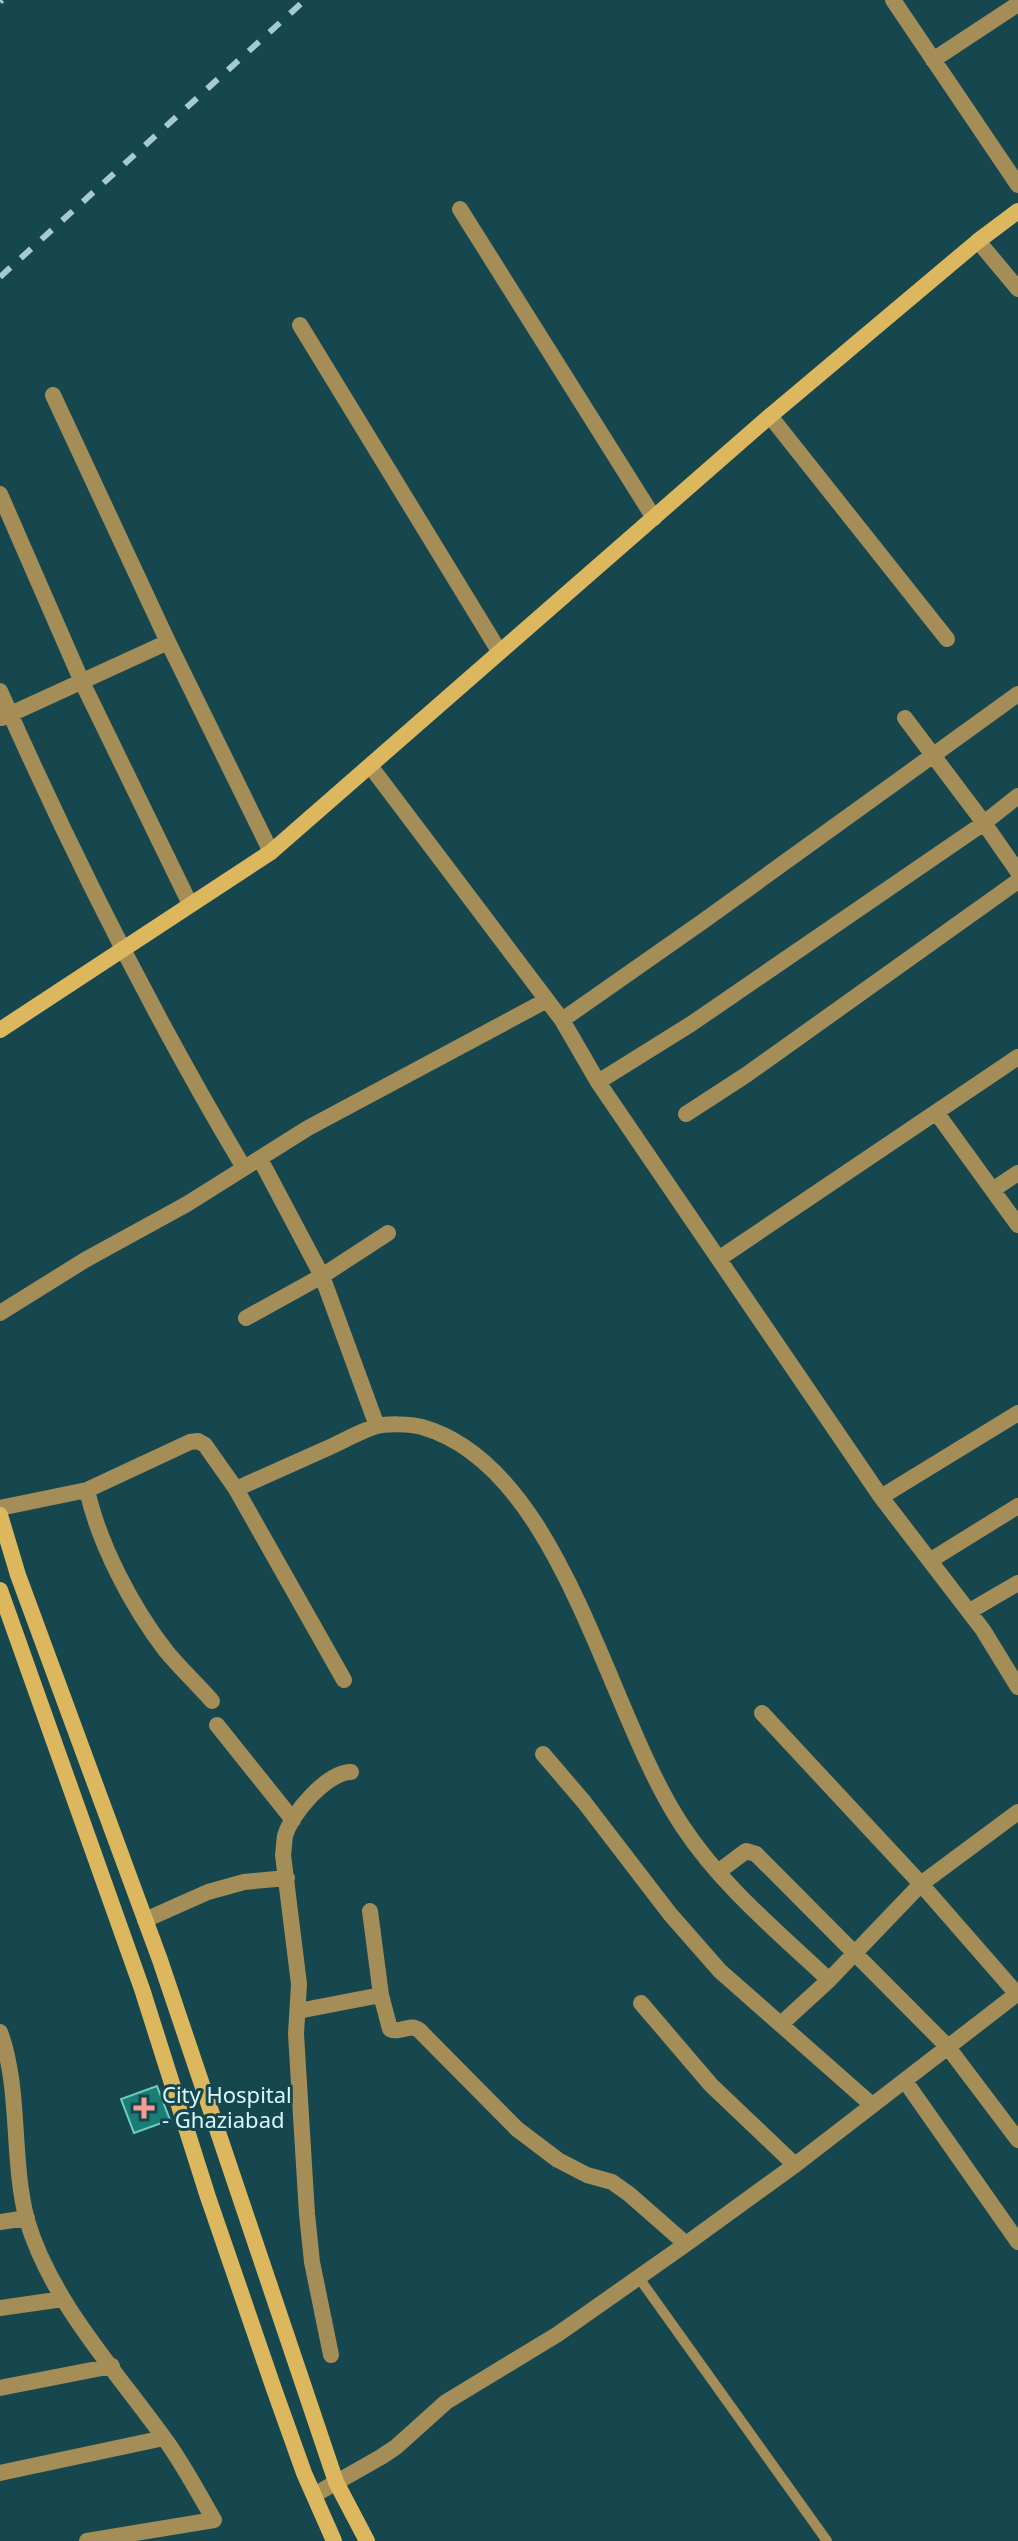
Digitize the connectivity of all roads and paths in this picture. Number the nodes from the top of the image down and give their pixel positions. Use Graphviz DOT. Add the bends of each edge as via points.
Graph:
graph roads {
  1 [pos="893,0"];
  2 [pos="1018,4"];
  3 [pos="933,60"];
  4 [pos="1018,185"];
  5 [pos="460,209"];
  6 [pos="1018,211"];
  7 [pos="978,241"];
  8 [pos="1018,289"];
  9 [pos="300,325"];
  10 [pos="53,395"];
  11 [pos="770,416"];
  12 [pos="0,494"];
  13 [pos="654,518"];
  14 [pos="947,639"];
  15 [pos="168,642"];
  16 [pos="499,651"];
  17 [pos="82,682"];
  18 [pos="0,691"];
  19 [pos="1018,694"];
  20 [pos="5,717"];
  21 [pos="905,718"];
  22 [pos="933,755"];
  23 [pos="371,767"];
  24 [pos="1018,796"];
  25 [pos="984,823"];
  26 [pos="271,852"];
  27 [pos="1018,872"];
  28 [pos="1018,881"];
  29 [pos="190,904"];
  30 [pos="122,948"];
  31 [pos="547,1000"];
  32 [pos="562,1020"];
  33 [pos="0,1030"];
  34 [pos="1018,1057"];
  35 [pos="598,1082"];
  36 [pos="936,1112"];
  37 [pos="686,1114"];
  38 [pos="260,1159"];
  39 [pos="244,1168"];
  40 [pos="1018,1173"];
  41 [pos="994,1189"];
  42 [pos="1018,1225"];
  43 [pos="388,1233"];
  44 [pos="720,1258"];
  45 [pos="322,1276"];
  46 [pos="0,1313"];
  47 [pos="246,1318"];
  48 [pos="1018,1413"];
  49 [pos="377,1426"];
  50 [pos="236,1489"];
  51 [pos="87,1490"];
  52 [pos="881,1497"];
  53 [pos="1018,1506"];
  54 [pos="0,1508"];
  55 [pos="0,1515"];
  56 [pos="931,1560"];
  57 [pos="1018,1583"];
  58 [pos="0,1590"];
  59 [pos="970,1611"];
  60 [pos="344,1680"];
  61 [pos="1018,1687"];
  62 [pos="212,1701"];
  63 [pos="762,1713"];
  64 [pos="217,1725"];
  65 [pos="543,1754"];
  66 [pos="351,1772"];
  67 [pos="1018,1812"];
  68 [pos="293,1820"];
  69 [pos="718,1872"];
  70 [pos="287,1878"];
  71 [pos="921,1884"];
  72 [pos="370,1911"];
  73 [pos="145,1920"];
  74 [pos="853,1954"];
  75 [pos="829,1980"];
  76 [pos="381,1995"];
  77 [pos="1016,2000"];
  78 [pos="641,2003"];
  79 [pos="298,2011"];
  80 [pos="781,2024"];
  81 [pos="1,2038"];
  82 [pos="947,2046"];
  83 [pos="905,2081"];
  84 [pos="872,2105"];
  85 [pos="8,2137"];
  86 [pos="1018,2140"];
  87 [pos="795,2165"];
  88 [pos="27,2218"];
  89 [pos="0,2222"];
  90 [pos="1018,2242"];
  91 [pos="686,2244"];
  92 [pos="639,2278"];
  93 [pos="63,2299"];
  94 [pos="0,2308"];
  95 [pos="331,2355"];
  96 [pos="112,2366"];
  97 [pos="0,2388"];
  98 [pos="164,2438"];
  99 [pos="0,2473"];
  100 [pos="336,2482"];
  101 [pos="314,2495"];
  102 [pos="87,2541"];
  103 [pos="334,2541"];
  104 [pos="367,2541"];
  105 [pos="827,2541"];
  1 -- 3 [label="street"];
  2 -- 3 [label="street"];
  3 -- 4 [label="street"];
  5 -- 13 [label="street"];
  6 -- 7 [label="main road"];
  7 -- 8 [label="street"];
  7 -- 11 [label="main road"];
  9 -- 16 [label="street"];
  10 -- 15 [label="street"];
  11 -- 13 [label="main road"];
  11 -- 14 [label="street"];
  12 -- 17 [label="street"];
  13 -- 16 [label="main road"];
  15 -- 17 [label="street"];
  15 -- 26 [label="street"];
  16 -- 23 [label="main road"];
  17 -- 20 [label="street"];
  17 -- 29 [label="street"];
  18 -- 20 [label="street"];
  19 -- 22 [label="street"];
  20 -- 30 [label="street"];
  21 -- 22 [label="street"];
  22 -- 25 [label="street"];
  22 -- 32 [label="street"];
  23 -- 26 [label="main road"];
  23 -- 31 [label="street"];
  24 -- 25 [label="street"];
  25 -- 27 [label="street"];
  25 -- 35 [label="street"];
  26 -- 29 [label="main road"];
  28 -- 37 [label="street"];
  29 -- 30 [label="main road"];
  30 -- 33 [label="main road"];
  30 -- 39 [label="street"];
  31 -- 32 [label="street"];
  31 -- 38 [label="street"];
  32 -- 35 [label="street"];
  34 -- 36 [label="street"];
  35 -- 44 [label="street"];
  36 -- 41 [label="street"];
  36 -- 44 [label="street"];
  38 -- 39 [label="street"];
  38 -- 45 [label="street"];
  39 -- 46 [label="street"];
  40 -- 41 [label="street"];
  41 -- 42 [label="street"];
  43 -- 45 [label="street"];
  44 -- 52 [label="street"];
  45 -- 47 [label="street"];
  45 -- 49 [label="street"];
  48 -- 52 [label="street"];
  49 -- 50 [label="street"];
  49 -- 69 [label="street" via="420,1426 456,1441 497,1472 531,1515 566,1576 648,1764 682,1827"];
  50 -- 51 [label="street" via="198,1441"];
  50 -- 60 [label="street"];
  51 -- 54 [label="street"];
  51 -- 62 [label="street" via="135,1605 166,1651"];
  52 -- 56 [label="street"];
  53 -- 56 [label="street"];
  55 -- 73 [label="main road"];
  56 -- 59 [label="street"];
  57 -- 59 [label="street"];
  58 -- 101 [label="main road"];
  59 -- 61 [label="street"];
  63 -- 71 [label="street"];
  64 -- 68 [label="street"];
  65 -- 80 [label="street" via="720,1971"];
  66 -- 68 [label="street" via="324,1784"];
  67 -- 71 [label="street"];
  68 -- 70 [label="street" via="285,1835"];
  69 -- 74 [label="street" via="751,1851"];
  69 -- 75 [label="street"];
  70 -- 73 [label="street" via="208,1892"];
  70 -- 79 [label="street"];
  71 -- 74 [label="street"];
  71 -- 77 [label="street"];
  72 -- 76 [label="street"];
  73 -- 100 [label="main road"];
  74 -- 75 [label="street"];
  74 -- 82 [label="street"];
  75 -- 80 [label="street"];
  76 -- 79 [label="street"];
  76 -- 91 [label="street" via="390,2029 415,2027 517,2129 558,2160 612,2182"];
  77 -- 82 [label="street"];
  78 -- 87 [label="street" via="711,2085"];
  79 -- 95 [label="street" via="307,2214"];
  80 -- 84 [label="street"];
  81 -- 85 [label="street" via="10,2080"];
  82 -- 83 [label="street"];
  82 -- 86 [label="street"];
  83 -- 84 [label="street"];
  83 -- 90 [label="street"];
  84 -- 87 [label="street"];
  85 -- 88 [label="street"];
  87 -- 91 [label="street"];
  88 -- 89 [label="street"];
  88 -- 93 [label="street"];
  91 -- 92 [label="street"];
  92 -- 100 [label="street" via="446,2402 396,2447"];
  92 -- 105 [label="lane"];
  93 -- 94 [label="street"];
  93 -- 96 [label="street"];
  96 -- 97 [label="street"];
  96 -- 98 [label="street"];
  98 -- 99 [label="street"];
  98 -- 102 [label="street" via="214,2520"];
  100 -- 101 [label="street"];
  100 -- 104 [label="main road"];
  101 -- 103 [label="main road"];
}
